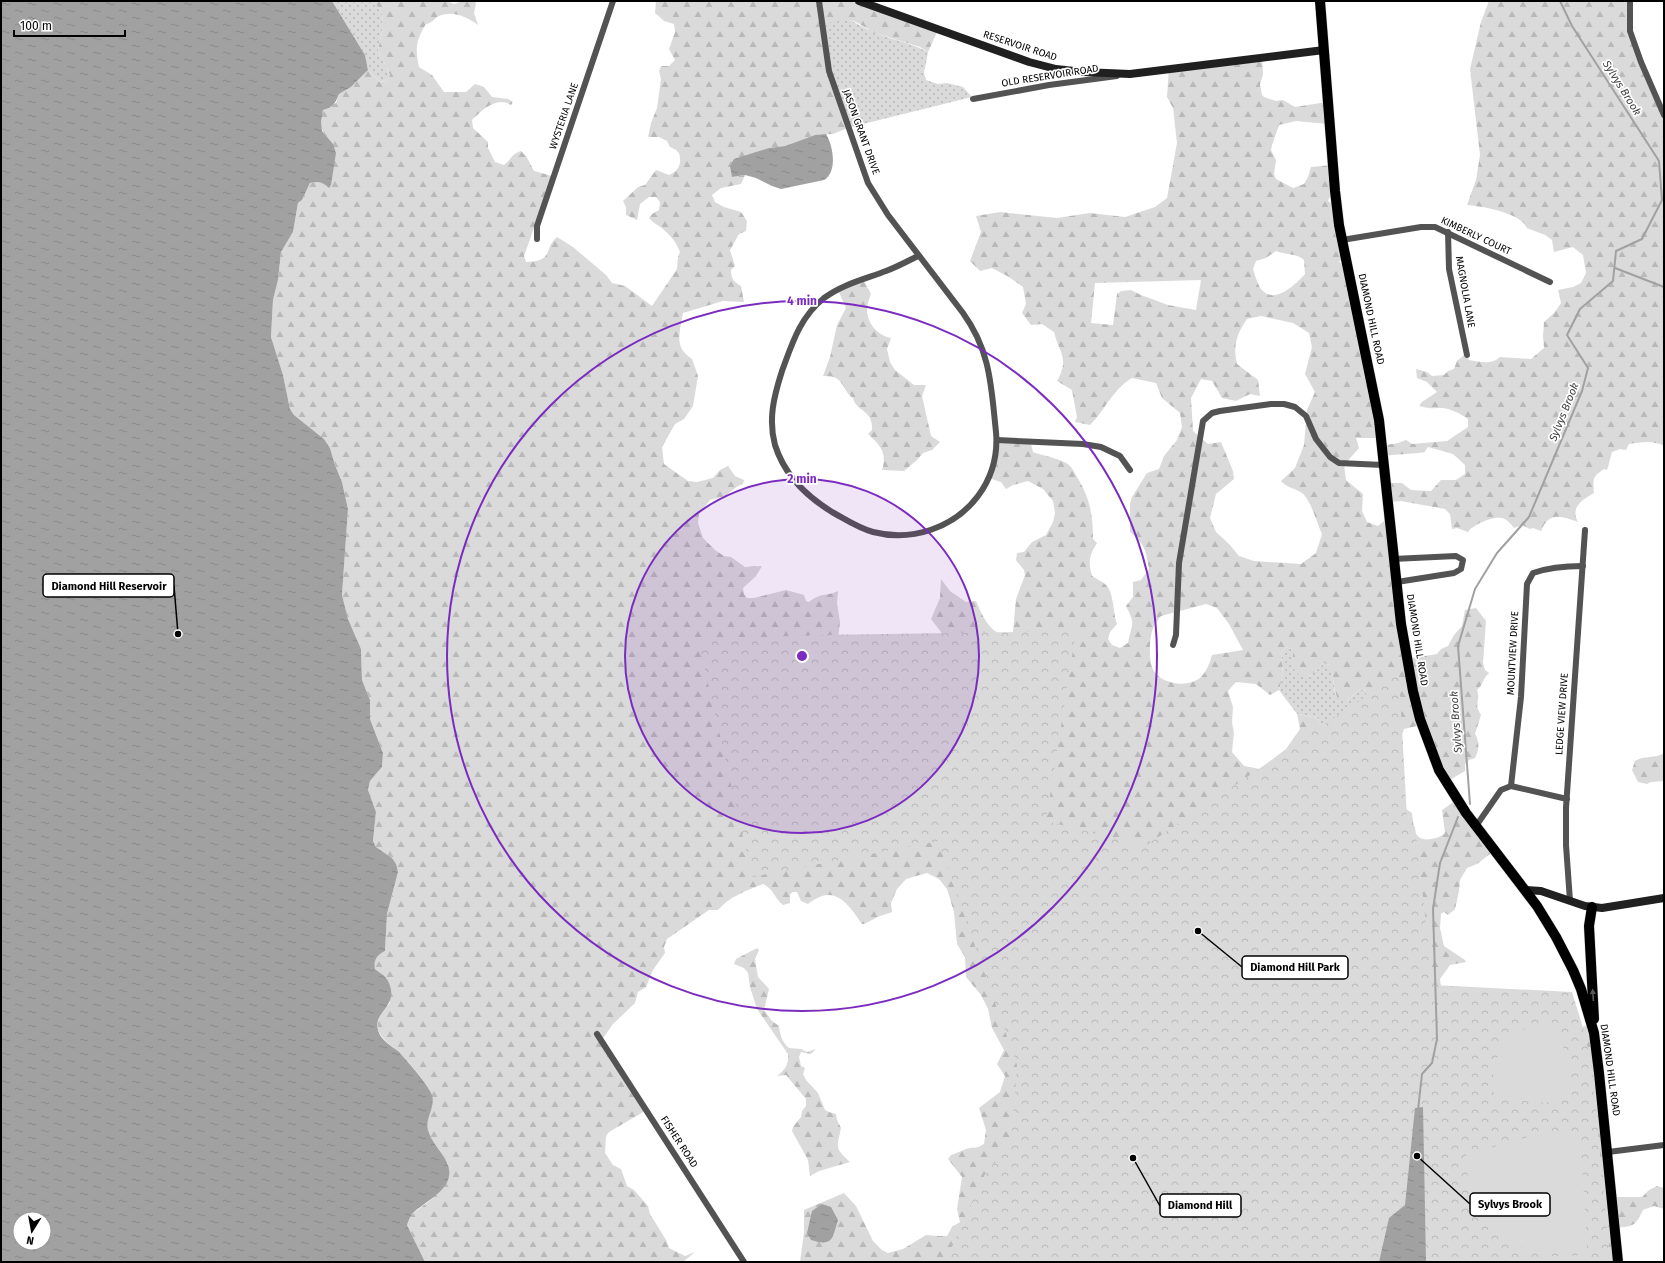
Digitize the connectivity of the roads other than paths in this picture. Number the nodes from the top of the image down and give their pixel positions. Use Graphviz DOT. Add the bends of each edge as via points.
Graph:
graph roads {
  1 [pos="613,1"];
  2 [pos="819,1"];
  3 [pos="859,1"];
  4 [pos="1320,1"];
  5 [pos="1630,1"];
  6 [pos="1324,50"];
  7 [pos="1130,74"];
  8 [pos="973,99"];
  9 [pos="1664,115"];
  10 [pos="1448,232"];
  11 [pos="537,239"];
  12 [pos="1342,240"];
  13 [pos="918,256"];
  14 [pos="1550,282"];
  15 [pos="1467,356"];
  16 [pos="997,440"];
  17 [pos="1383,465"];
  18 [pos="1130,470"];
  19 [pos="1585,530"];
  20 [pos="1394,559"];
  21 [pos="1583,566"];
  22 [pos="1397,582"];
  23 [pos="1173,645"];
  24 [pos="1511,786"];
  25 [pos="1567,799"];
  26 [pos="1476,826"];
  27 [pos="1526,890"];
  28 [pos="1664,898"];
  29 [pos="1570,901"];
  30 [pos="1592,906"];
  31 [pos="597,1034"];
  32 [pos="1594,1034"];
  33 [pos="1664,1145"];
  34 [pos="1608,1152"];
  35 [pos="744,1262"];
  36 [pos="1618,1262"];
  1 -- 11 [label="street, WYSTERIA LANE" via="537,226"];
  2 -- 13 [label="street, JASON GRANT DRIVE" via="829,71 864,172 880,205"];
  3 -- 7 [label="street, RESERVOIR ROAD" via="1029,62 1056,69"];
  4 -- 6 [label="main road, DIAMOND HILL ROAD"];
  5 -- 9 [label="street" via="1630,31"];
  6 -- 7 [label="street, RESERVOIR ROAD"];
  6 -- 12 [label="main road, DIAMOND HILL ROAD" via="1335,191"];
  7 -- 8 [label="street, OLD RESERVOIR ROAD"];
  10 -- 12 [label="street, KIMBERLY COURT" via="1435,227 1421,226"];
  10 -- 14 [label="street, KIMBERLY COURT"];
  10 -- 15 [label="street, MAGNOLIA LANE" via="1449,269"];
  12 -- 17 [label="main road, DIAMOND HILL ROAD" via="1379,420"];
  13 -- 16 [label="street, JASON GRANT DRIVE" via="967,318 981,343 988,363"];
  13 -- 16 [label="street, JASON GRANT DRIVE" via="842,287 825,298 804,319 795,335 772,405 773,432 780,458 804,491 847,521 872,532 914,535 953,520 974,502 989,478"];
  16 -- 18 [label="street" via="1101,447 1120,456"];
  17 -- 20 [label="main road, DIAMOND HILL ROAD"];
  17 -- 23 [label="street" via="1339,463 1330,457 1316,439 1306,416 1295,407 1272,404 1212,413 1203,421 1198,448 1179,563 1176,635"];
  19 -- 21 [label="street, LEDGE VIEW DRIVE"];
  20 -- 22 [label="main road, DIAMOND HILL ROAD"];
  20 -- 22 [label="street" via="1456,556 1463,560 1461,569 1454,573"];
  21 -- 24 [label="street, MOUNTVIEW DRIVE" via="1545,568 1533,573 1527,584 1521,697"];
  21 -- 25 [label="street, LEDGE VIEW DRIVE"];
  22 -- 26 [label="main road, DIAMOND HILL ROAD" via="1405,651 1420,719 1439,770"];
  24 -- 25 [label="street"];
  24 -- 26 [label="street" via="1501,790"];
  25 -- 29 [label="street, LEDGE VIEW DRIVE" via="1566,845"];
  26 -- 27 [label="main road, DIAMOND HILL ROAD"];
  27 -- 29 [label="street" via="1541,891"];
  27 -- 32 [label="main road, DIAMOND HILL ROAD" via="1556,937 1573,970"];
  28 -- 30 [label="street" via="1613,906"];
  29 -- 30 [label="street"];
  32 -- 30 [label="main road, one-way" via="1589,926"];
  31 -- 35 [label="street, FISHER ROAD"];
  32 -- 34 [label="main road, DIAMOND HILL ROAD"];
  33 -- 34 [label="street"];
  34 -- 36 [label="main road, DIAMOND HILL ROAD"];
}
